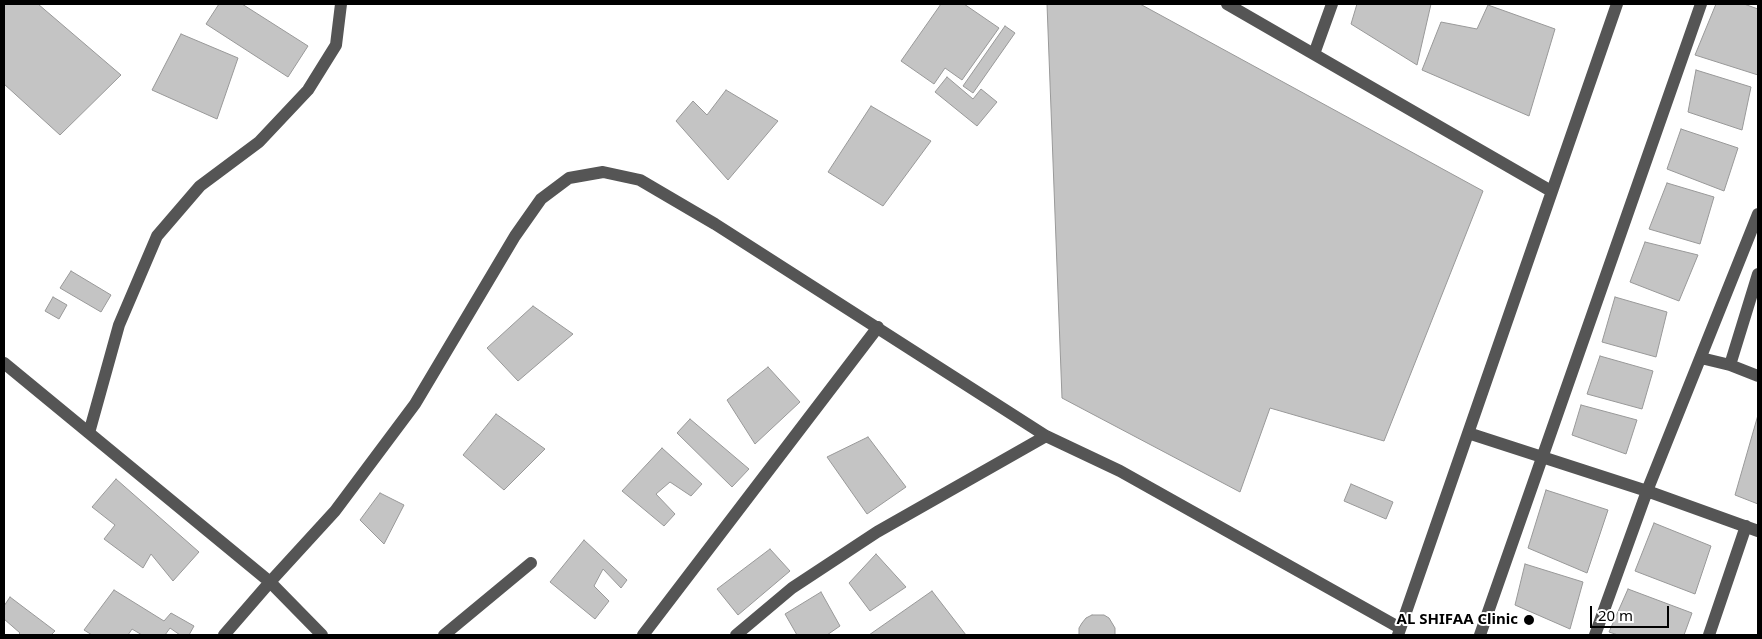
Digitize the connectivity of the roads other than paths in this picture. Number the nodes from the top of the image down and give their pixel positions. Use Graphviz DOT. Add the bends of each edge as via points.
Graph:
graph roads {
  1 [pos="341,4"];
  2 [pos="1228,4"];
  3 [pos="1332,4"];
  4 [pos="1617,4"];
  5 [pos="1700,4"];
  6 [pos="1314,54"];
  7 [pos="1551,192"];
  8 [pos="1758,214"];
  9 [pos="1758,274"];
  10 [pos="878,327"];
  11 [pos="1701,358"];
  12 [pos="4,363"];
  13 [pos="1730,365"];
  14 [pos="1758,376"];
  15 [pos="89,433"];
  16 [pos="1468,433"];
  17 [pos="1046,436"];
  18 [pos="1541,457"];
  19 [pos="1647,491"];
  20 [pos="1752,528"];
  21 [pos="531,563"];
  22 [pos="270,582"];
  23 [pos="1399,632"];
  24 [pos="224,635"];
  25 [pos="322,635"];
  26 [pos="444,635"];
  27 [pos="643,635"];
  28 [pos="736,635"];
  29 [pos="1480,635"];
  30 [pos="1595,635"];
  31 [pos="1709,635"];
  1 -- 15 [label="street" via="336,45 308,90 259,142 200,186 157,236 119,325"];
  2 -- 6 [label="street"];
  3 -- 6 [label="street"];
  4 -- 7 [label="street"];
  5 -- 18 [label="street"];
  6 -- 7 [label="street"];
  7 -- 16 [label="street"];
  8 -- 11 [label="street"];
  9 -- 13 [label="street"];
  10 -- 17 [label="street"];
  10 -- 22 [label="street" via="640,180 603,172 569,178 541,199 515,236 415,404 335,511"];
  10 -- 27 [label="street"];
  11 -- 13 [label="street"];
  11 -- 19 [label="street"];
  12 -- 15 [label="street"];
  13 -- 14 [label="street"];
  15 -- 22 [label="street"];
  16 -- 18 [label="street"];
  16 -- 23 [label="street"];
  17 -- 23 [label="street" via="1120,471"];
  17 -- 28 [label="street" via="877,532 792,588"];
  18 -- 19 [label="street"];
  18 -- 29 [label="street"];
  19 -- 20 [label="street"];
  19 -- 30 [label="street"];
  20 -- 31 [label="street"];
  21 -- 26 [label="street"];
  22 -- 24 [label="street"];
  22 -- 25 [label="street"];
}
